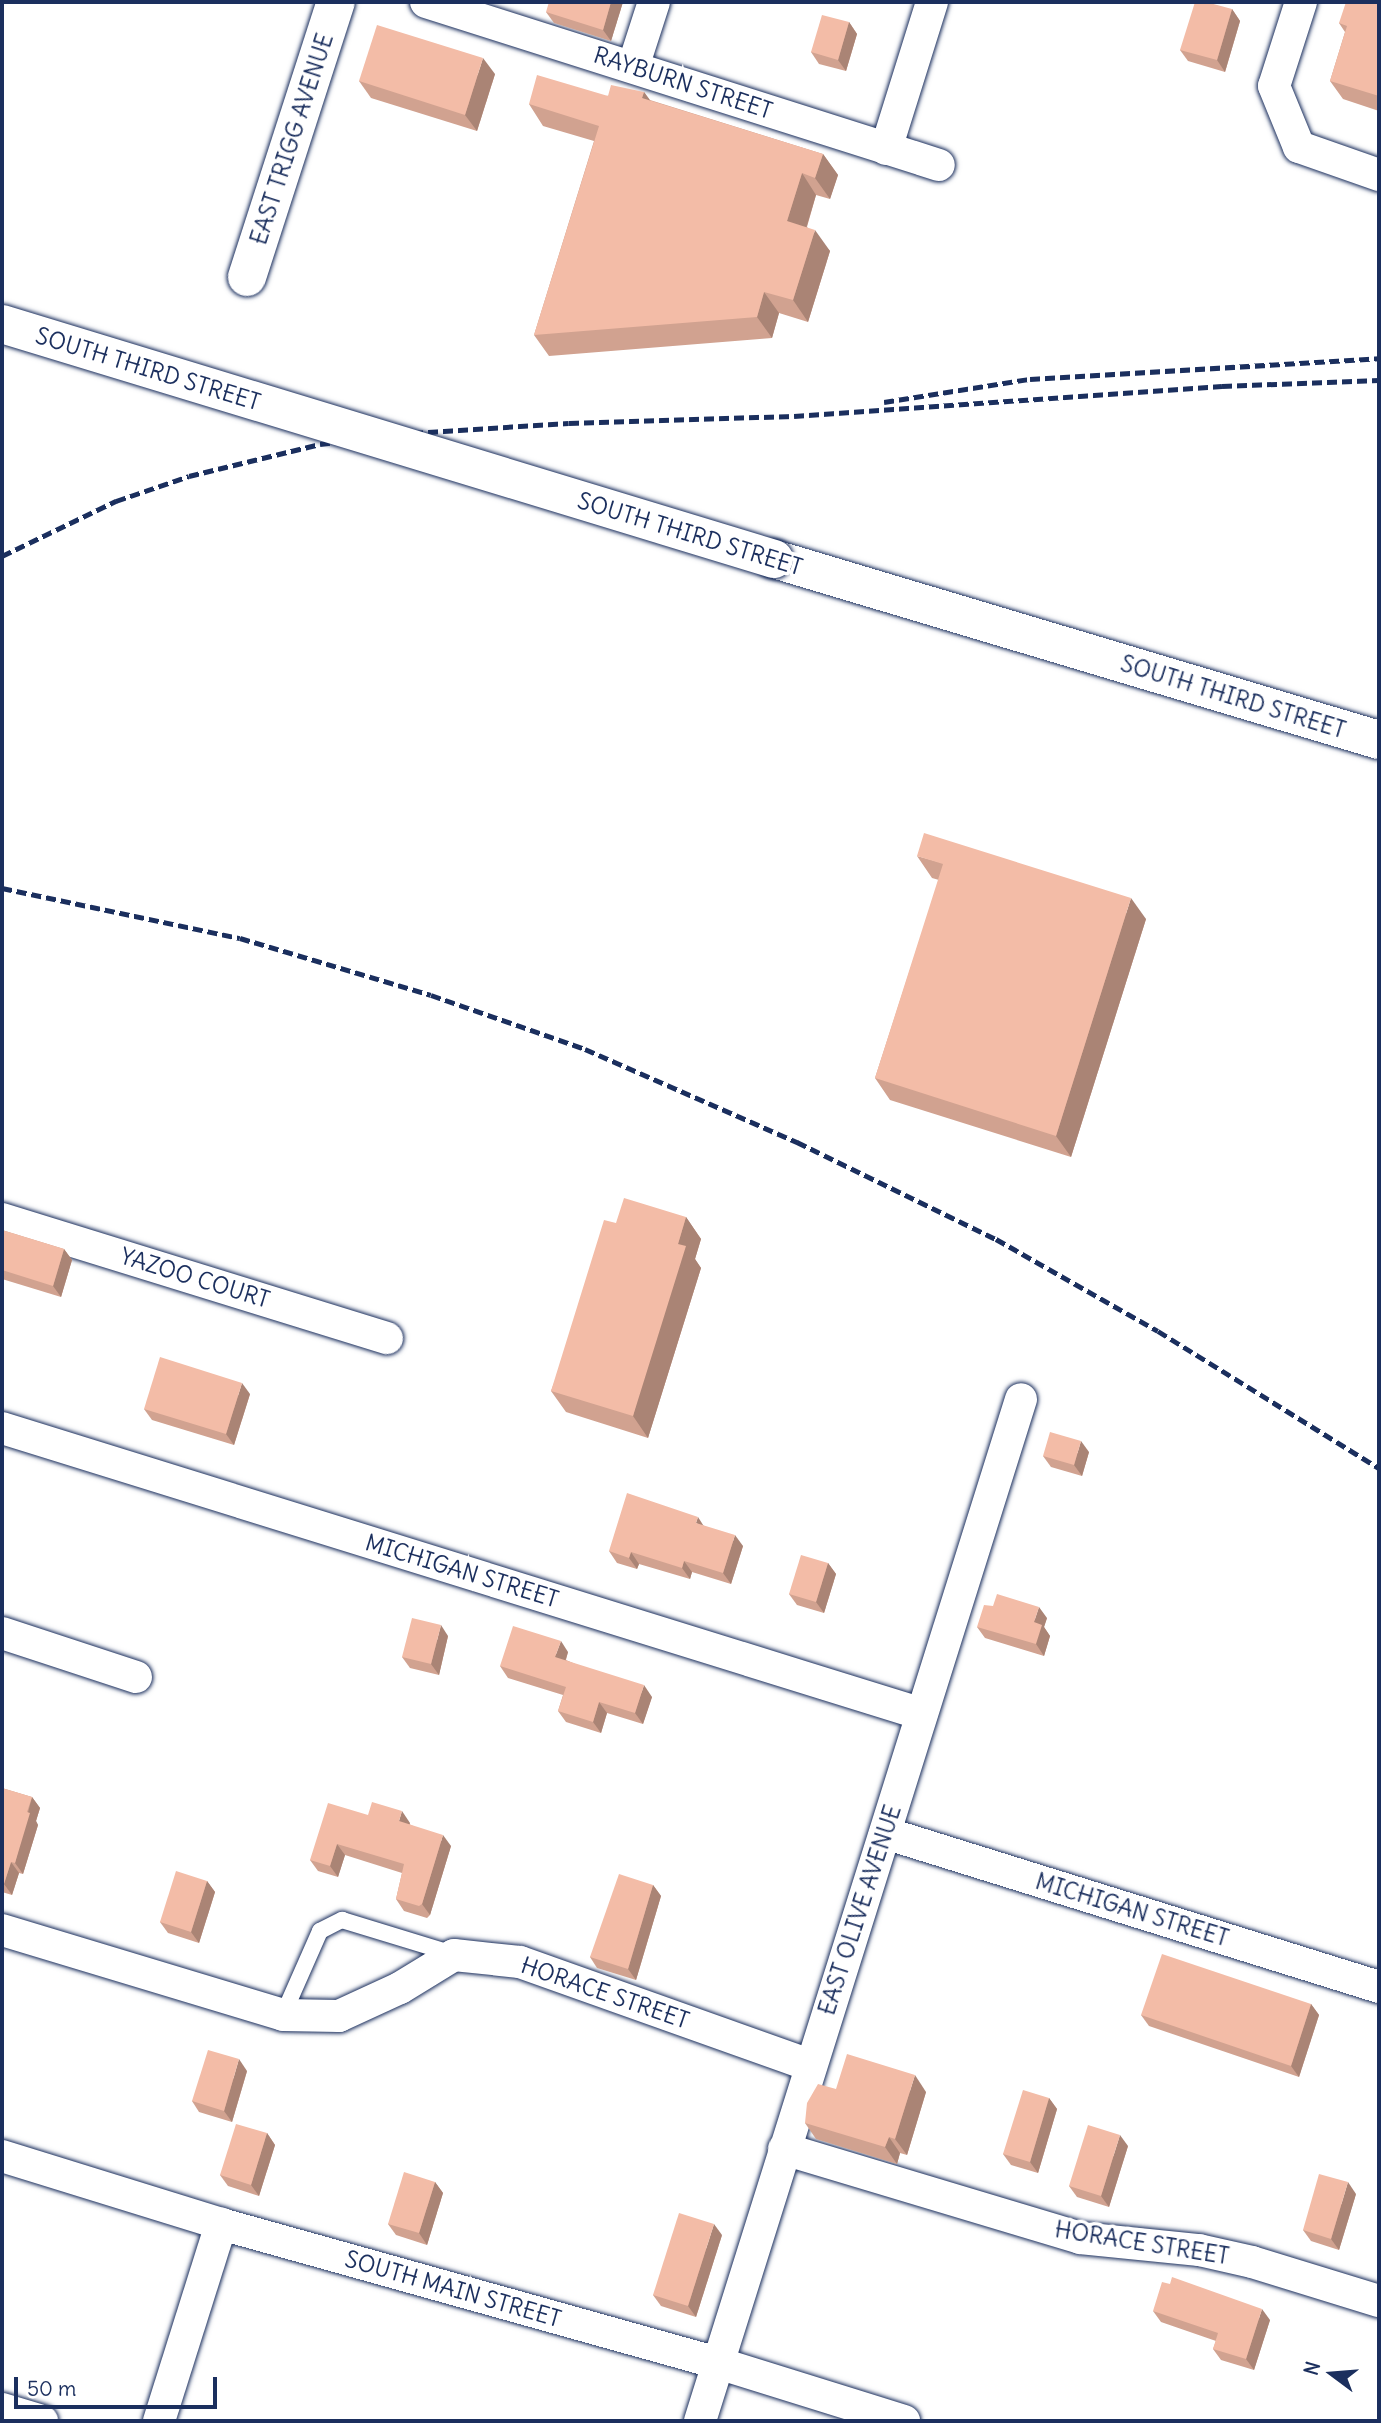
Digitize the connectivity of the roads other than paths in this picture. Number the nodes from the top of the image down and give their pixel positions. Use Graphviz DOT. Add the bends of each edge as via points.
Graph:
graph roads {
  1 [pos="336,2"];
  2 [pos="426,2"];
  3 [pos="654,2"];
  4 [pos="932,2"];
  5 [pos="1301,2"];
  6 [pos="633,67"];
  7 [pos="886,149"];
  8 [pos="939,165"];
  9 [pos="1379,175"];
  10 [pos="247,277"];
  11 [pos="2,324"];
  12 [pos="1379,740"];
  13 [pos="2,1219"];
  14 [pos="387,1338"];
  15 [pos="1021,1399"];
  16 [pos="2,1427"];
  17 [pos="2,1633"];
  18 [pos="136,1677"];
  19 [pos="922,1714"];
  20 [pos="885,1833"];
  21 [pos="2,1930"];
  22 [pos="454,1955"];
  23 [pos="1379,1987"];
  24 [pos="283,2015"];
  25 [pos="810,2065"];
  26 [pos="784,2149"];
  27 [pos="2,2156"];
  28 [pos="221,2224"];
  29 [pos="1379,2301"];
  30 [pos="718,2363"];
  31 [pos="2,2409"];
  32 [pos="42,2421"];
  33 [pos="159,2421"];
  34 [pos="699,2421"];
  35 [pos="904,2421"];
  1 -- 10 [label="main road, EAST TRIGG AVENUE"];
  2 -- 6 [label="street, RAYBURN STREET"];
  3 -- 6 [label="street"];
  4 -- 7 [label="street"];
  5 -- 9 [label="street" via="1273,86 1299,147"];
  6 -- 7 [label="street, RAYBURN STREET"];
  7 -- 8 [label="street, RAYBURN STREET"];
  11 -- 12 [label="main road, SOUTH THIRD STREET, bridge"];
  13 -- 14 [label="street, YAZOO COURT"];
  15 -- 19 [label="street, EAST OLIVE AVENUE"];
  16 -- 19 [label="street, MICHIGAN STREET"];
  17 -- 18 [label="street"];
  19 -- 20 [label="street, EAST OLIVE AVENUE"];
  20 -- 23 [label="street, MICHIGAN STREET"];
  20 -- 25 [label="street, EAST OLIVE AVENUE"];
  21 -- 24 [label="street"];
  22 -- 24 [label="street" via="400,1988 340,2016"];
  22 -- 24 [label="lane" via="342,1920 320,1931"];
  22 -- 25 [label="street, HORACE STREET" via="520,1962"];
  25 -- 26 [label="street, EAST OLIVE AVENUE"];
  26 -- 29 [label="street, HORACE STREET" via="1080,2238 1199,2250"];
  26 -- 30 [label="street, EAST OLIVE AVENUE"];
  27 -- 28 [label="street, SOUTH MAIN STREET"];
  28 -- 30 [label="street, SOUTH MAIN STREET"];
  28 -- 33 [label="street"];
  30 -- 34 [label="street, EAST OLIVE AVENUE"];
  30 -- 35 [label="street, SOUTH MAIN STREET"];
  31 -- 32 [label="street"];
}
